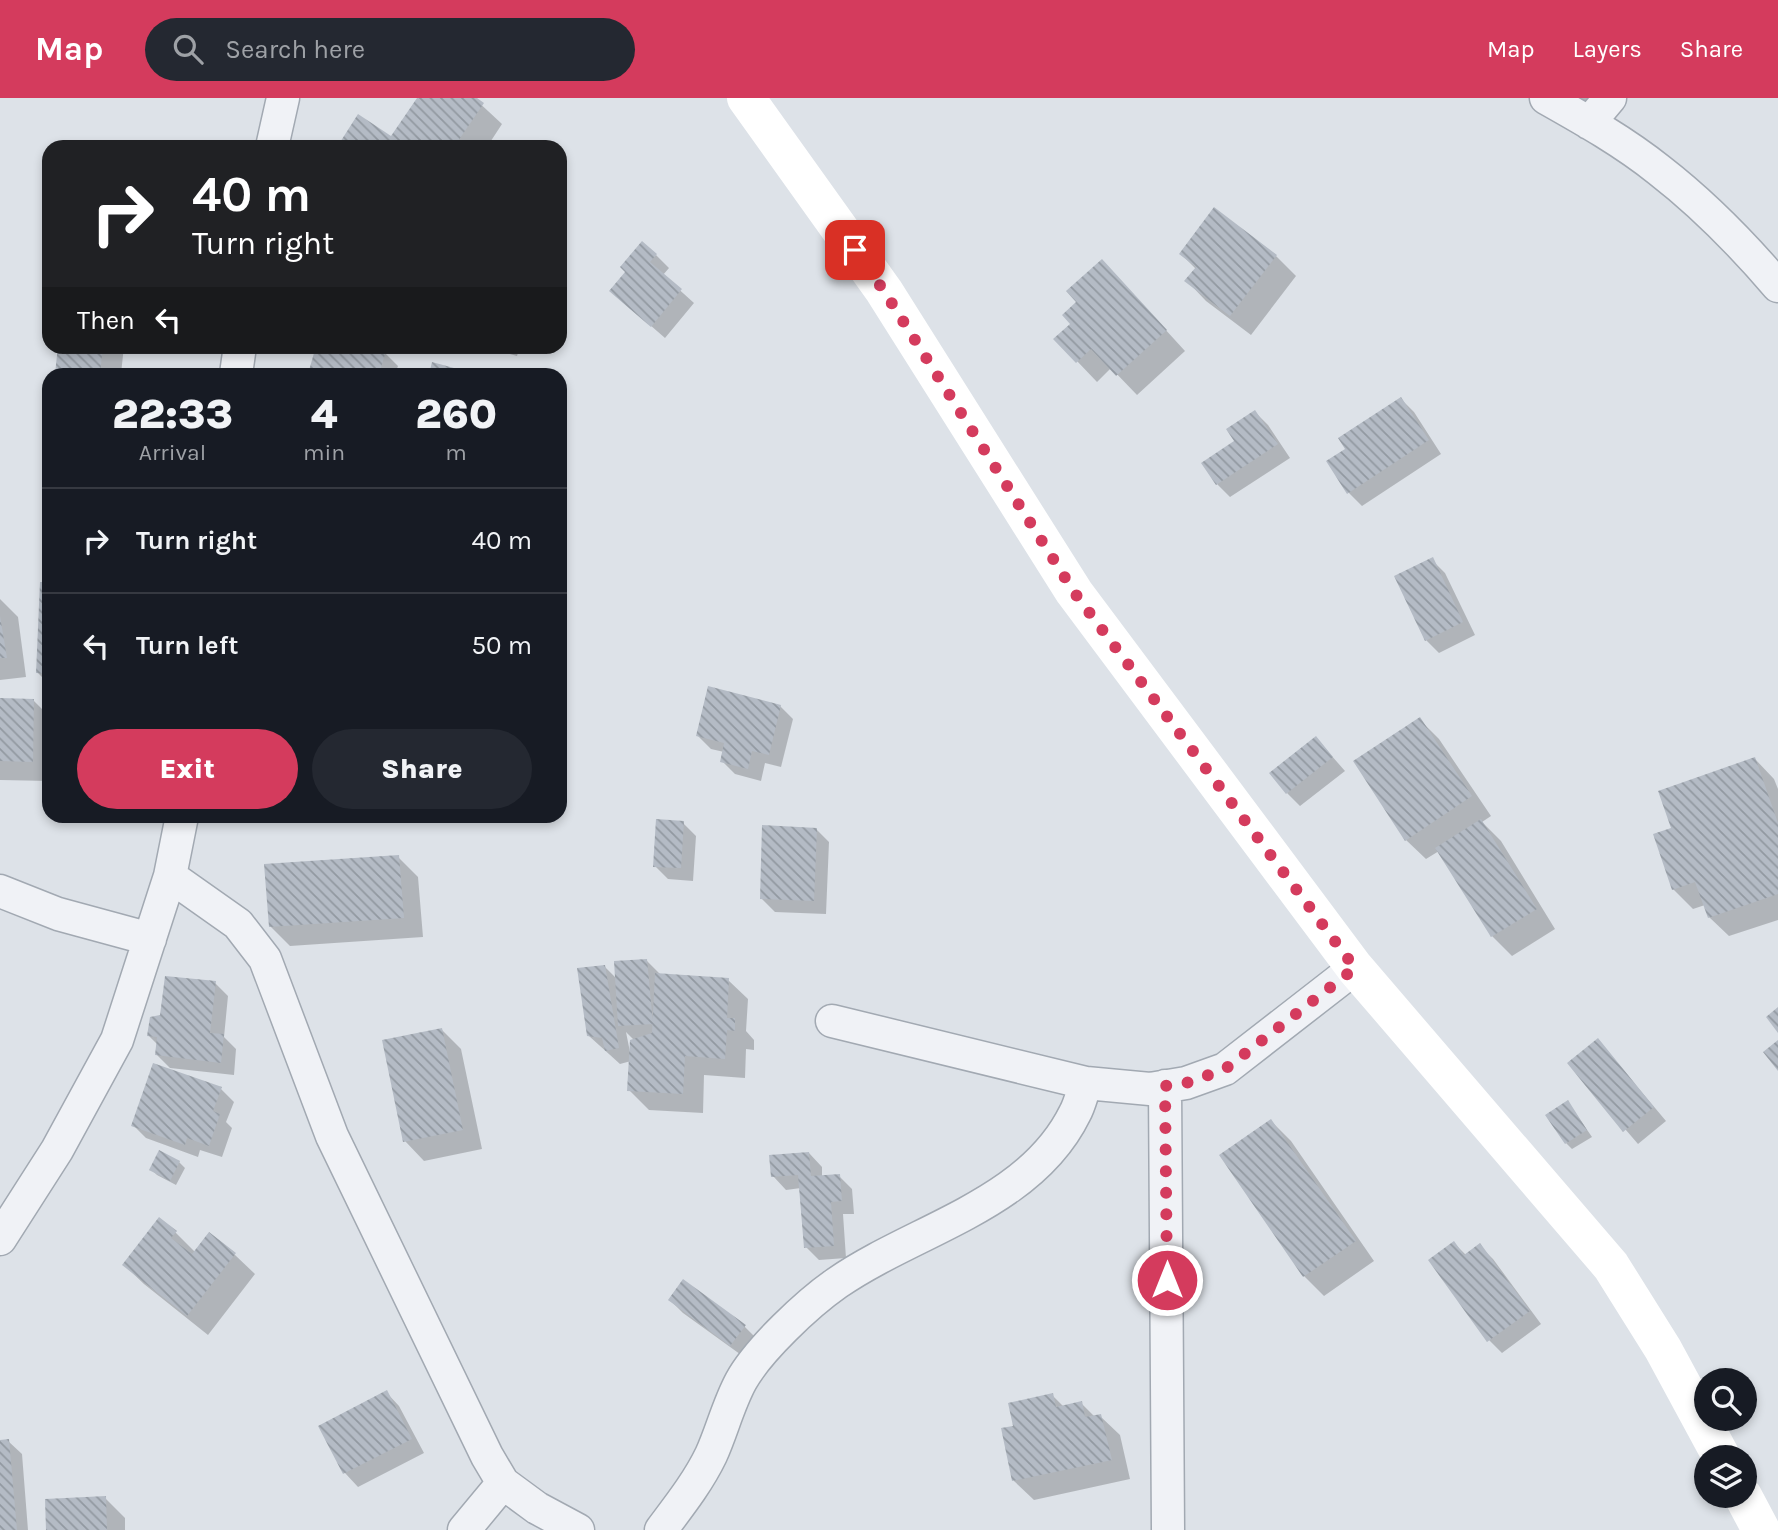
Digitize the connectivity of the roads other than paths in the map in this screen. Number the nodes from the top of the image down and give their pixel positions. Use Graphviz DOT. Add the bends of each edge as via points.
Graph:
graph roads {
  1 [pos="283,98"];
  2 [pos="1546,98"];
  3 [pos="1610,98"];
  4 [pos="753,101"];
  5 [pos="1589,123"];
  6 [pos="274,140"];
  7 [pos="1778,286"];
  8 [pos="181,823"];
  9 [pos="170,876"];
  10 [pos="0,891"];
  11 [pos="150,939"];
  12 [pos="1355,968"];
  13 [pos="832,1021"];
  14 [pos="1086,1083"];
  15 [pos="1165,1086"];
  16 [pos="0,1239"];
  17 [pos="1715,1445"];
  18 [pos="503,1483"];
  19 [pos="1749,1508"];
  20 [pos="464,1530"];
  21 [pos="578,1530"];
  22 [pos="661,1530"];
  23 [pos="1168,1530"];
  24 [pos="1761,1530"];
  1 -- 6 [label="street"];
  2 -- 5 [label="street"];
  3 -- 5 [label="street"];
  4 -- 12 [label="street" via="884,291 1074,592"];
  5 -- 7 [label="street" via="1660,170 1724,226"];
  8 -- 9 [label="street"];
  9 -- 11 [label="street"];
  9 -- 18 [label="street" via="238,924 265,959 332,1136"];
  10 -- 11 [label="street" via="58,915"];
  11 -- 16 [label="street" via="117,1040 57,1150"];
  12 -- 15 [label="street" via="1225,1069"];
  12 -- 17 [label="street" via="1611,1266 1664,1349"];
  13 -- 14 [label="street"];
  14 -- 15 [label="street" via="1150,1089"];
  14 -- 22 [label="street" via="1075,1113 1032,1170 984,1203 836,1283 779,1333 741,1380 710,1456"];
  15 -- 23 [label="street"];
  18 -- 20 [label="street"];
  18 -- 21 [label="street"];
  19 -- 24 [label="street"];
}
